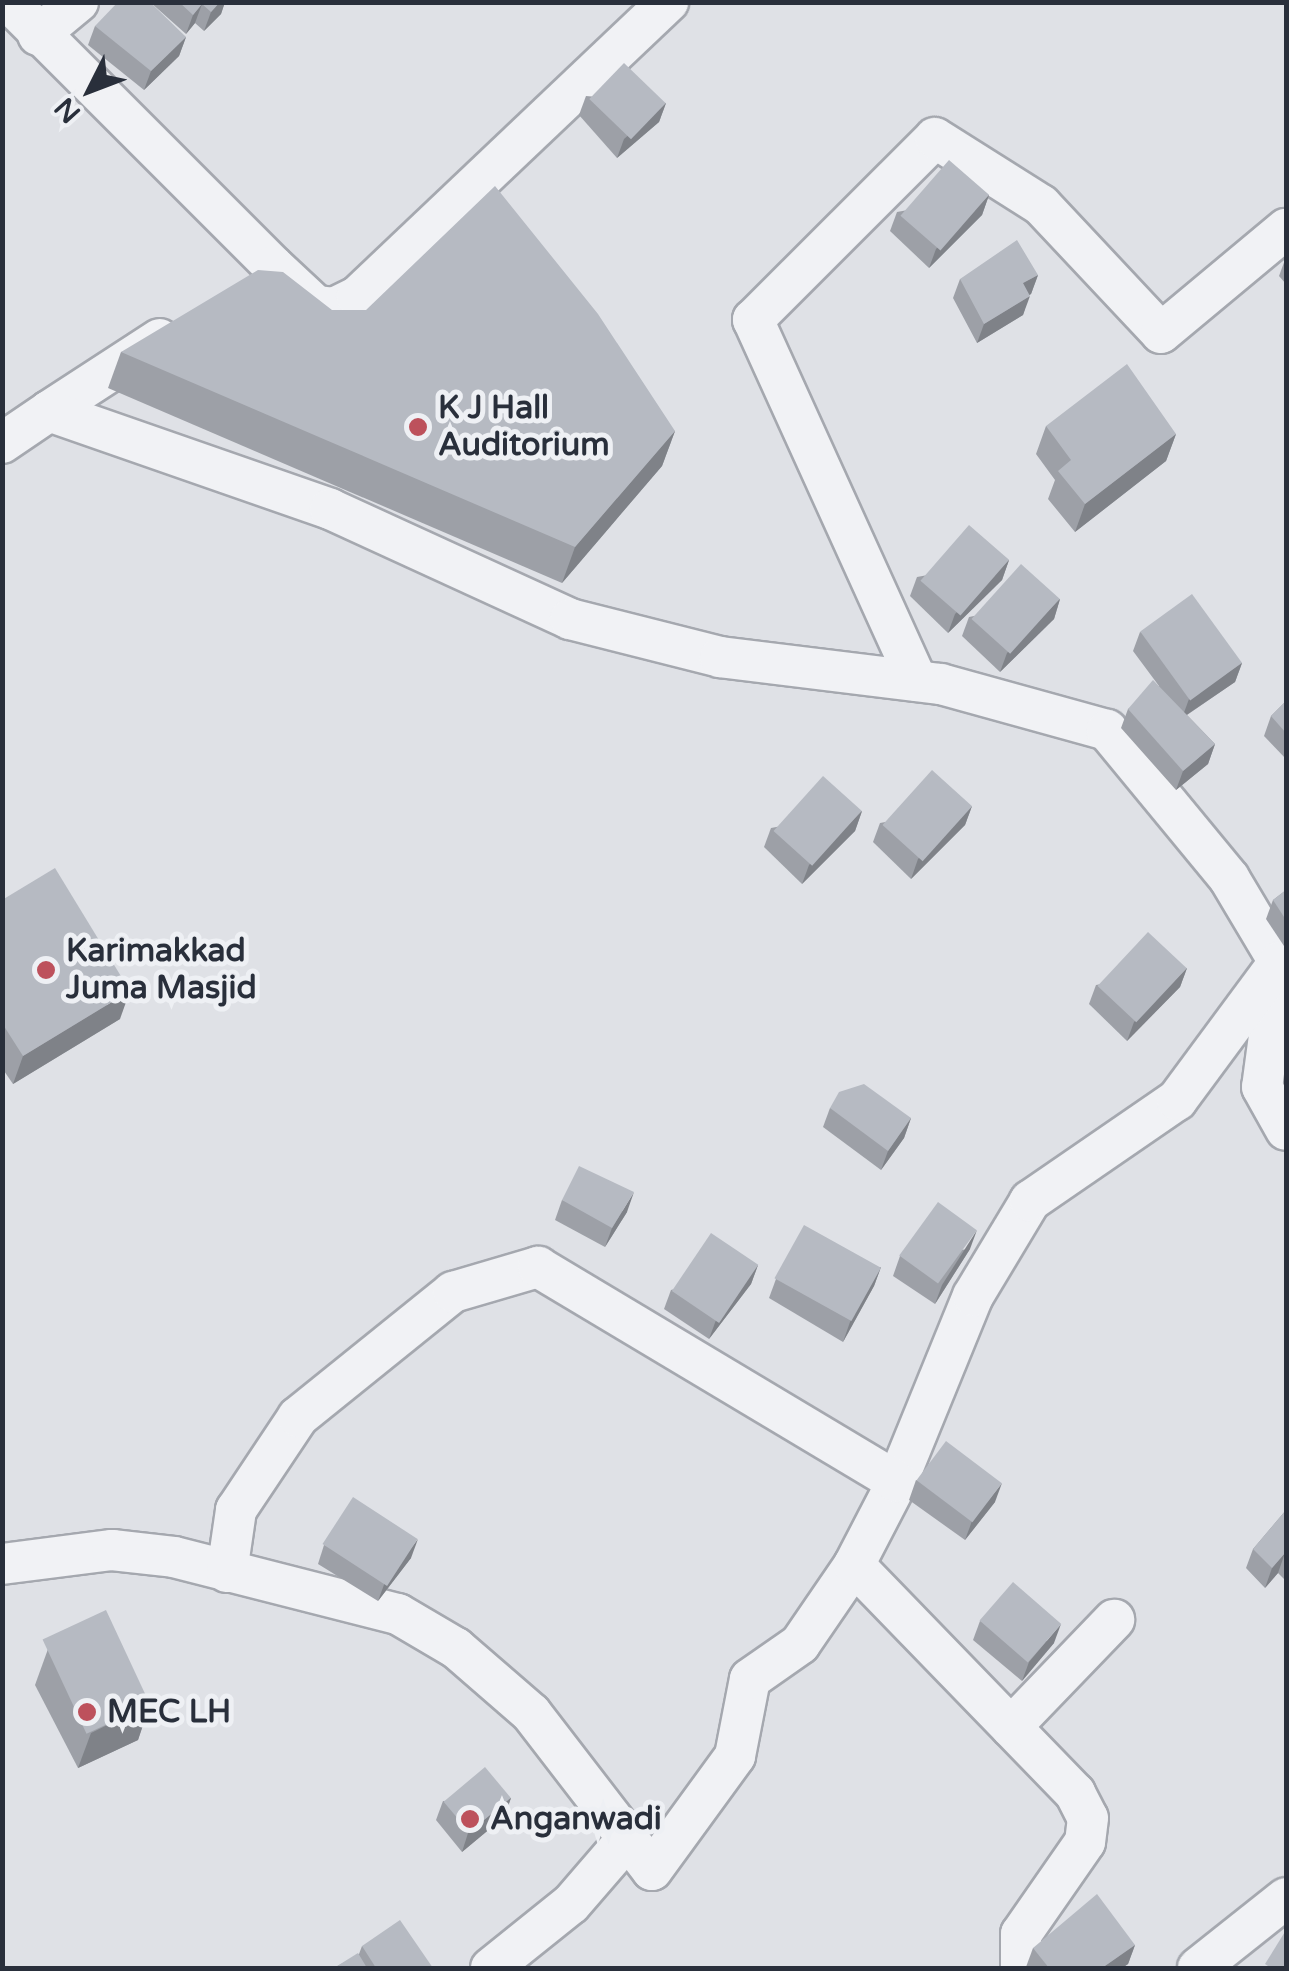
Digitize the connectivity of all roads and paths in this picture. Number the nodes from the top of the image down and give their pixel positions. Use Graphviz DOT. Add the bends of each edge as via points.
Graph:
graph roads {
  1 [pos="8,2"];
  2 [pos="78,2"];
  3 [pos="668,2"];
  4 [pos="38,34"];
  5 [pos="1286,229"];
  6 [pos="192,318"];
  7 [pos="48,411"];
  8 [pos="2,443"];
  9 [pos="918,681"];
  10 [pos="1280,962"];
  11 [pos="1286,1130"];
  12 [pos="897,1482"];
  13 [pos="2,1564"];
  14 [pos="854,1564"];
  15 [pos="227,1572"];
  16 [pos="1114,1620"];
  17 [pos="1012,1728"];
  18 [pos="628,1838"];
  19 [pos="1286,1898"];
  20 [pos="491,1968"];
  21 [pos="1021,1968"];
  22 [pos="1198,1968"];
  1 -- 4 [label="street"];
  2 -- 4 [label="street"];
  3 -- 4 [label="street" via="357,296 334,308 256,276"];
  5 -- 9 [label="street" via="1161,333 1041,205 934,138 753,320"];
  6 -- 7 [label="street"];
  7 -- 8 [label="street"];
  7 -- 9 [label="street" via="330,509 570,619 720,658"];
  9 -- 10 [label="street" via="1107,730 1229,878"];
  10 -- 11 [label="street" via="1262,1087"];
  10 -- 12 [label="street" via="1177,1100 1030,1201 973,1296"];
  12 -- 14 [label="street"];
  12 -- 15 [label="street" via="538,1267 453,1292 298,1417 236,1510"];
  13 -- 15 [label="street" via="112,1550"];
  14 -- 17 [label="street"];
  14 -- 18 [label="street" via="800,1644 750,1679 735,1756 652,1870"];
  15 -- 18 [label="street" via="318,1589 398,1614 456,1648 531,1712"];
  16 -- 17 [label="street"];
  17 -- 21 [label="street" via="1075,1793 1088,1818 1085,1842 1021,1934"];
  18 -- 20 [label="street" via="572,1904"];
  19 -- 22 [label="street"];
}
